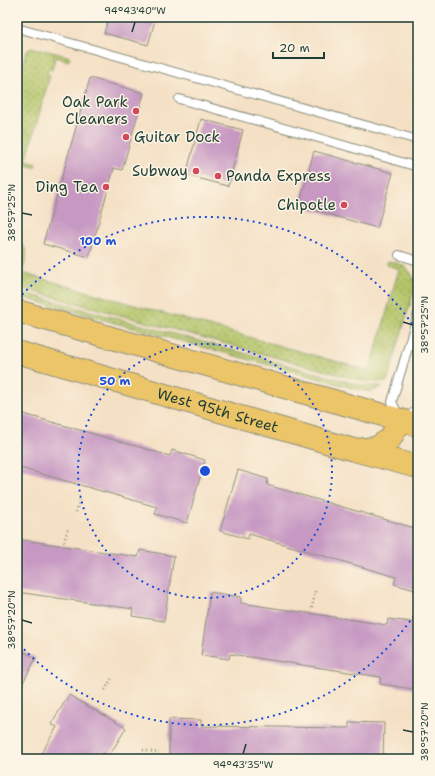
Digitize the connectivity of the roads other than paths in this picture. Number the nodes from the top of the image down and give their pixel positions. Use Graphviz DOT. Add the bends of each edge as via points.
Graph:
graph roads {
  1 [pos="17,28"];
  2 [pos="179,99"];
  3 [pos="418,140"];
  4 [pos="418,167"];
  5 [pos="399,255"];
  6 [pos="418,261"];
  7 [pos="17,311"];
  8 [pos="418,313"];
  9 [pos="17,352"];
  10 [pos="412,419"];
  11 [pos="354,450"];
  12 [pos="418,464"];
  13 [pos="418,467"];
  1 -- 3 [label="lane"];
  2 -- 4 [label="lane"];
  5 -- 6 [label="lane"];
  7 -- 10 [label="main road"];
  8 -- 10 [label="lane" via="392,402"];
  9 -- 11 [label="main road, West 95th Street"];
  10 -- 11 [label="main road" via="376,448"];
  10 -- 12 [label="main road" via="405,444 410,457"];
  11 -- 13 [label="main road, West 95th Street"];
}
